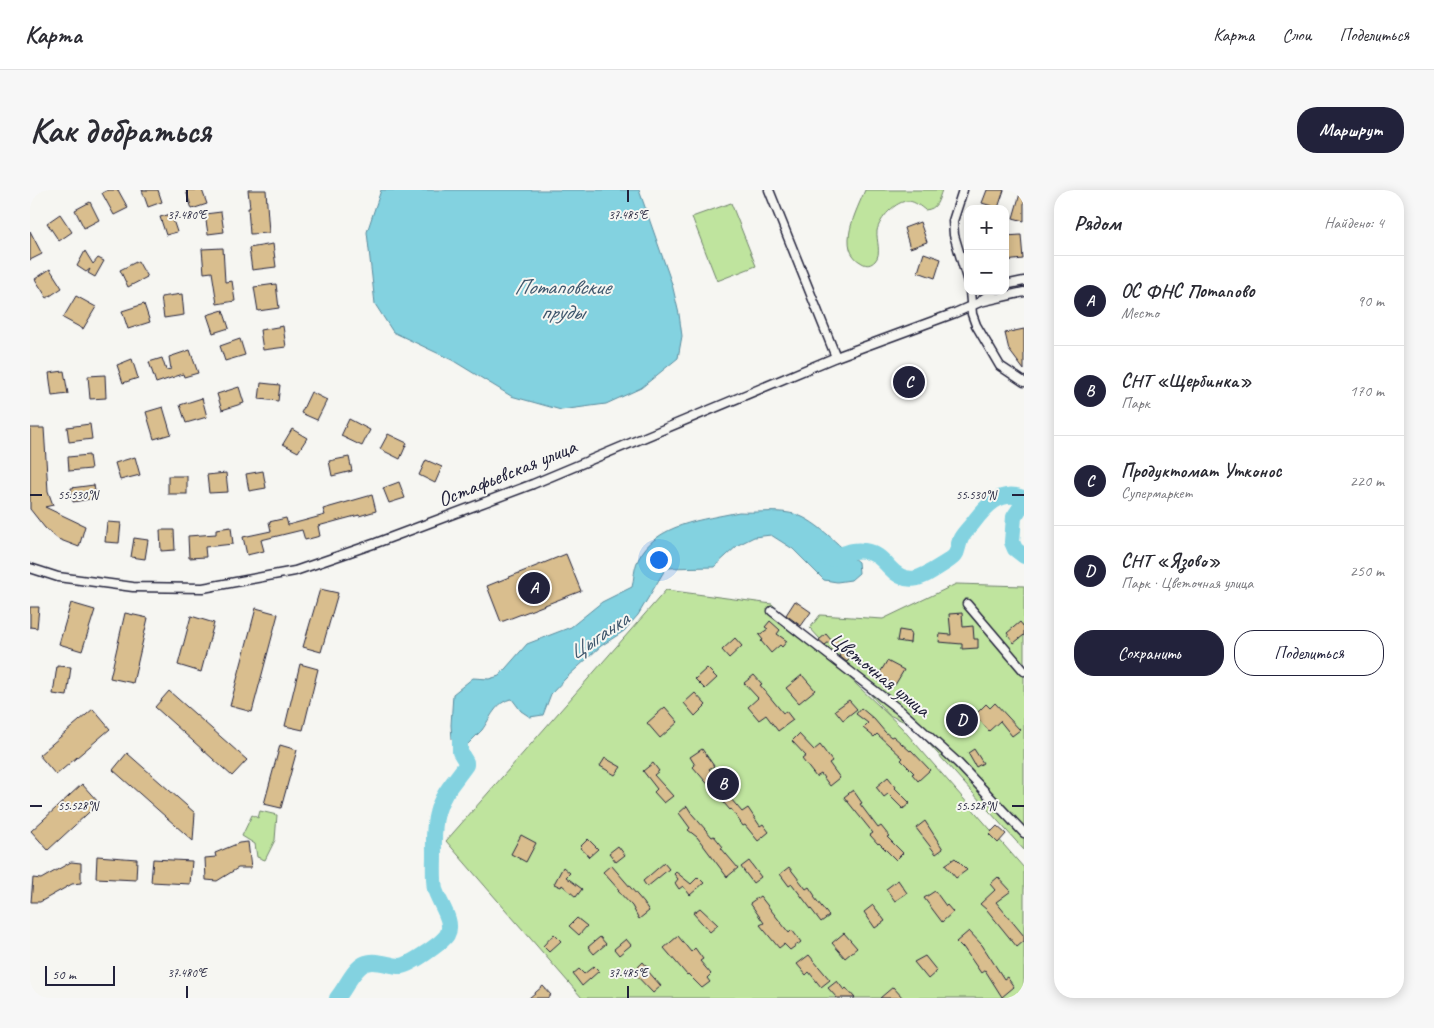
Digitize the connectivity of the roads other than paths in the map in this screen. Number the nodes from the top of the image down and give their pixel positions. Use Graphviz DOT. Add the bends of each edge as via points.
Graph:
graph roads {
  1 [pos="769,190"];
  2 [pos="963,190"];
  3 [pos="964,269"];
  4 [pos="1024,281"];
  5 [pos="1009,284"];
  6 [pos="1024,292"];
  7 [pos="970,295"];
  8 [pos="989,295"];
  9 [pos="980,302"];
  10 [pos="971,306"];
  11 [pos="836,357"];
  12 [pos="1024,382"];
  13 [pos="30,568"];
  14 [pos="967,604"];
  15 [pos="772,611"];
  16 [pos="1024,670"];
  17 [pos="1024,833"];
  1 -- 11 [label="street"];
  2 -- 3 [label="street" via="953,221"];
  4 -- 5 [label="street"];
  6 -- 9 [label="street, Остафьевская улица"];
  7 -- 10 [label="street"];
  8 -- 9 [label="street, Остафьевская улица"];
  9 -- 10 [label="street, Остафьевская улица"];
  10 -- 11 [label="street, Остафьевская улица"];
  10 -- 12 [label="street" via="976,326 1000,366"];
  11 -- 13 [label="street, Остафьевская улица" via="533,484 295,571 203,588 133,587 58,577"];
  14 -- 16 [label="street"];
  15 -- 17 [label="street, Цветочная улица" via="902,712 958,763"];
}
